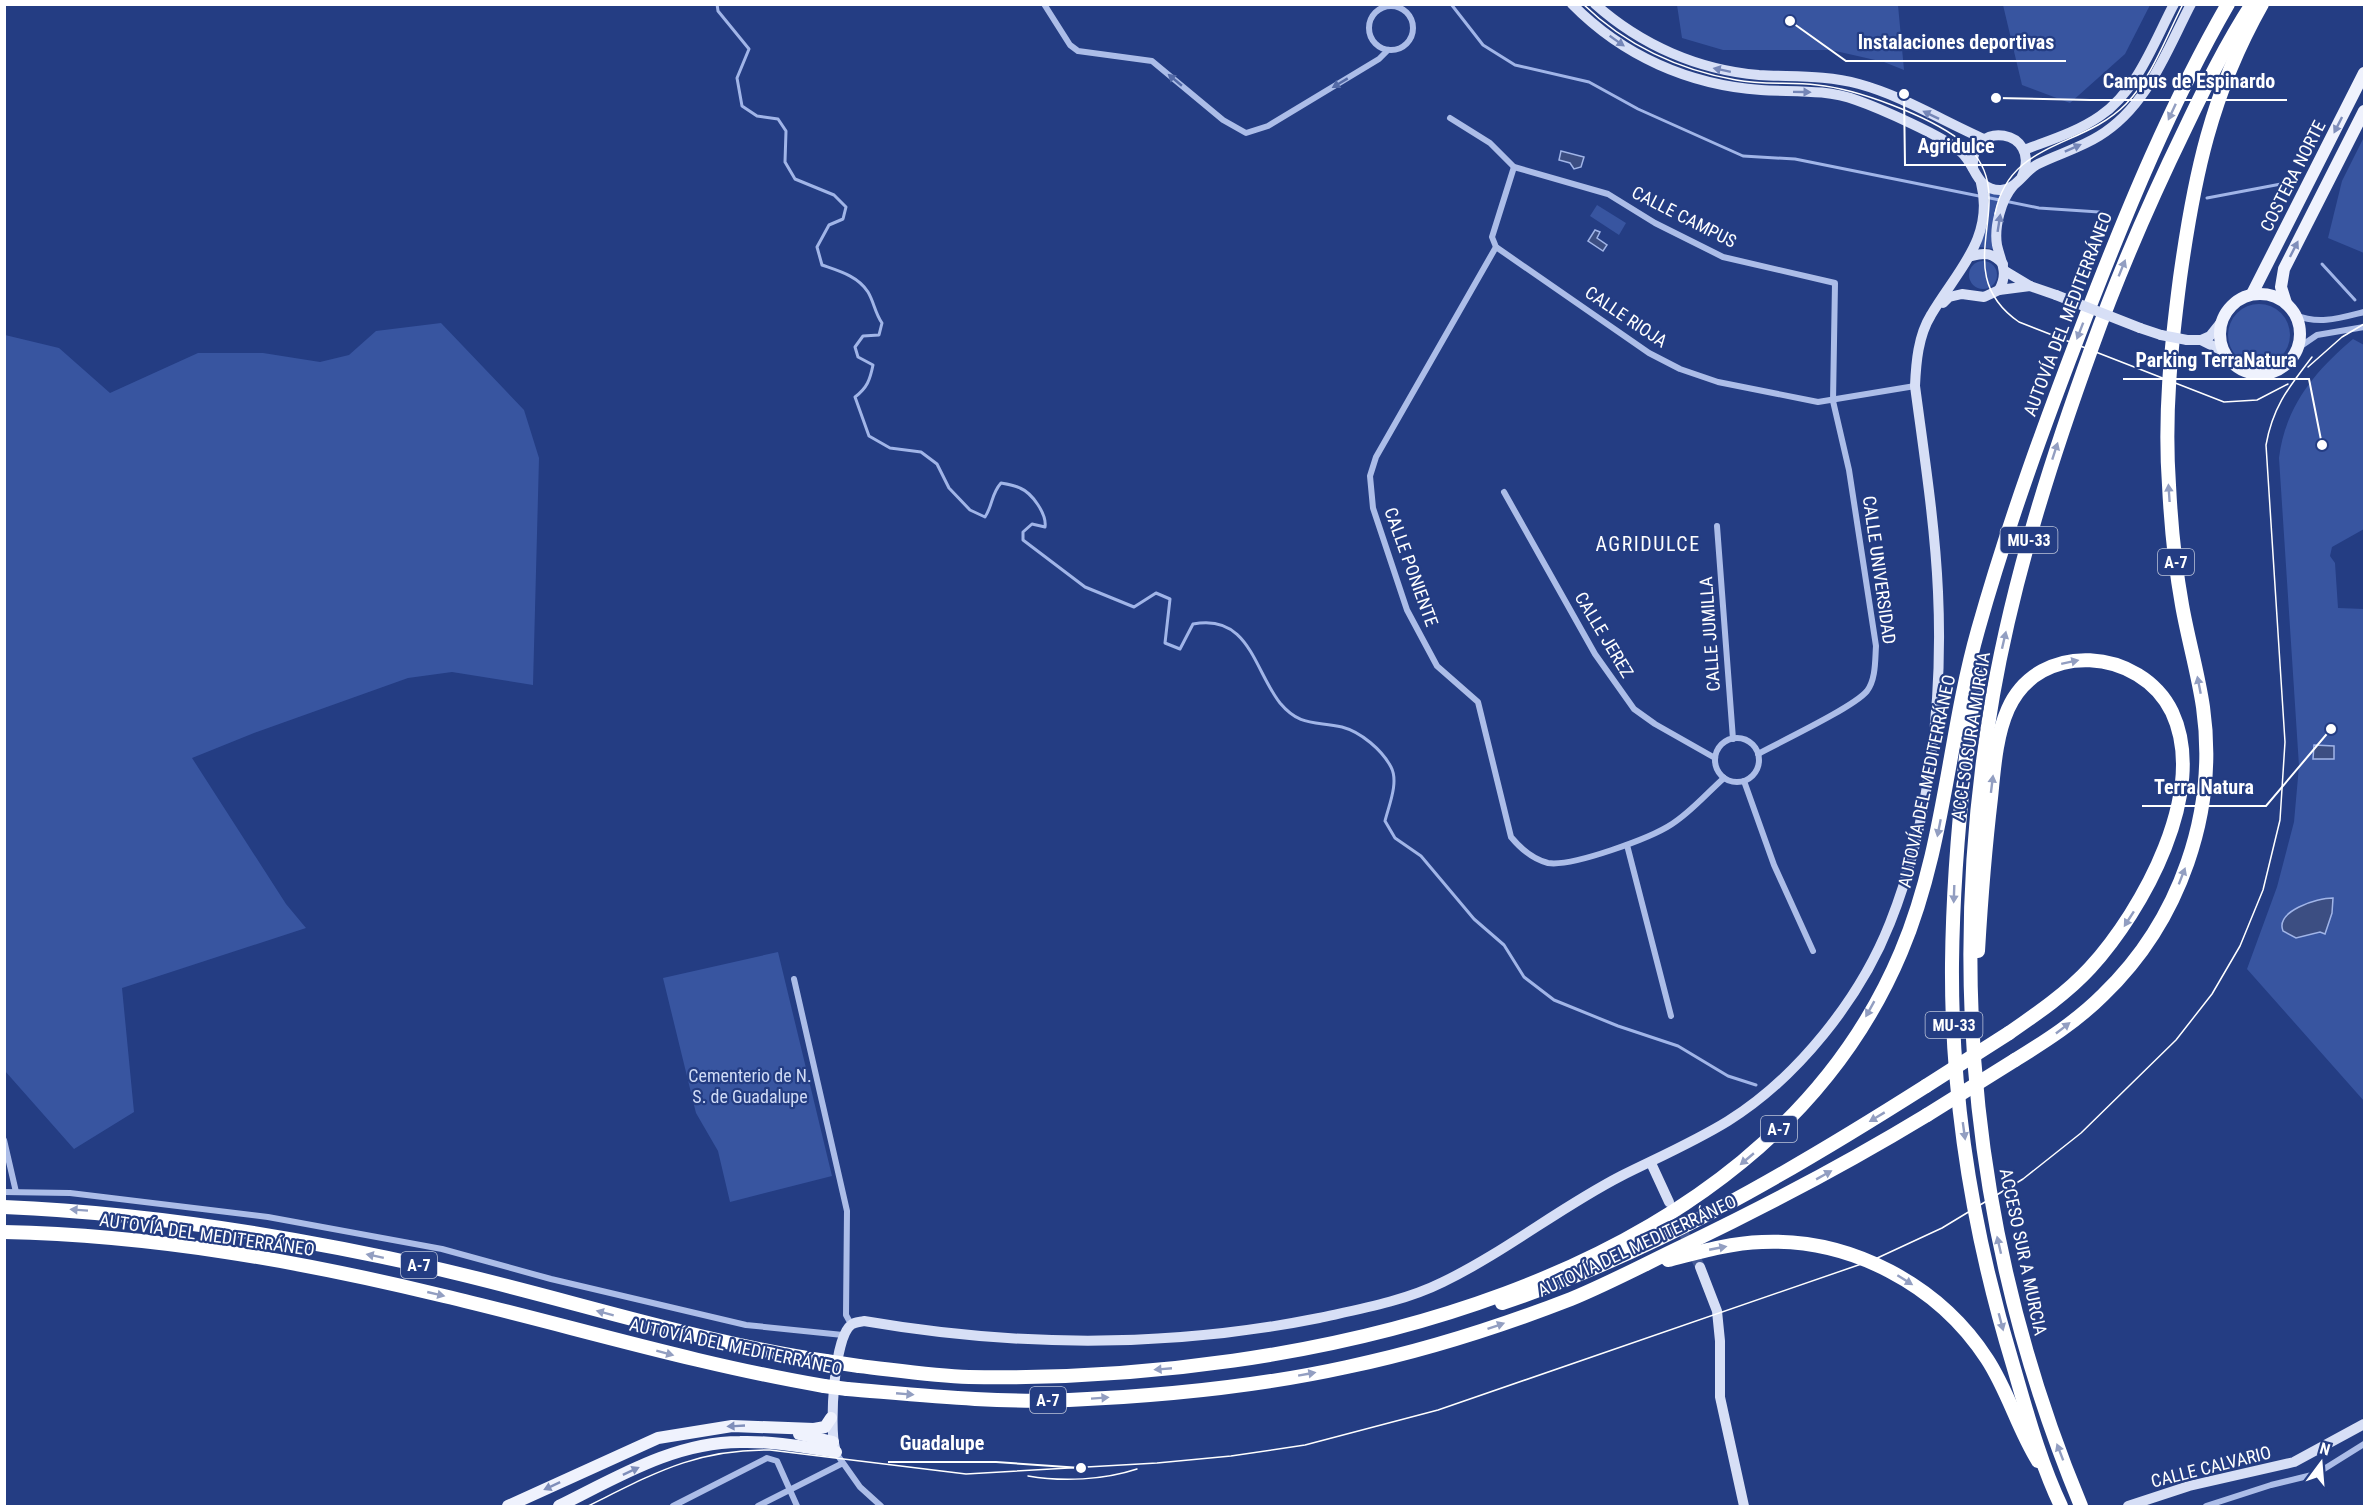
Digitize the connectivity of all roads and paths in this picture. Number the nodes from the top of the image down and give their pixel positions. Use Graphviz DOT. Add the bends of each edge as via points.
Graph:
graph roads {
  1 [pos="1044,4"];
  2 [pos="1572,4"];
  3 [pos="1595,4"];
  4 [pos="2174,4"];
  5 [pos="2191,4"];
  6 [pos="2228,4"];
  7 [pos="2252,4"];
  8 [pos="2262,4"];
  9 [pos="1378,7"];
  10 [pos="1388,50"];
  11 [pos="2364,73"];
  12 [pos="2364,111"];
  13 [pos="1450,118"];
  14 [pos="1984,139"];
  15 [pos="2024,150"];
  16 [pos="1514,167"];
  17 [pos="1973,168"];
  18 [pos="2019,180"];
  19 [pos="1982,183"];
  20 [pos="1496,247"];
  21 [pos="1971,256"];
  22 [pos="2004,268"];
  23 [pos="1961,274"];
  24 [pos="2030,286"];
  25 [pos="1999,290"];
  26 [pos="2252,294"];
  27 [pos="1973,295"];
  28 [pos="2286,303"];
  29 [pos="2364,312"];
  30 [pos="2295,315"];
  31 [pos="1930,316"];
  32 [pos="2222,321"];
  33 [pos="2364,327"];
  34 [pos="2201,340"];
  35 [pos="2298,348"];
  36 [pos="2223,351"];
  37 [pos="1915,386"];
  38 [pos="1833,401"];
  39 [pos="1504,492"];
  40 [pos="1717,526"];
  41 [pos="1997,566"];
  42 [pos="1733,739"];
  43 [pos="1758,754"];
  44 [pos="1715,758"];
  45 [pos="1724,778"];
  46 [pos="1744,781"];
  47 [pos="1627,845"];
  48 [pos="1813,951"];
  49 [pos="794,979"];
  50 [pos="1671,1016"];
  51 [pos="1978,1115"];
  52 [pos="4,1140"];
  53 [pos="1651,1163"];
  54 [pos="4,1192"];
  55 [pos="16,1192"];
  56 [pos="1669,1202"];
  57 [pos="4,1207"];
  58 [pos="4,1232"];
  59 [pos="1700,1266"];
  60 [pos="1640,1267"];
  61 [pos="851,1324"];
  62 [pos="843,1335"];
  63 [pos="1221,1364"];
  64 [pos="831,1418"];
  65 [pos="2364,1424"];
  66 [pos="772,1427"];
  67 [pos="2364,1444"];
  68 [pos="834,1447"];
  69 [pos="842,1464"];
  70 [pos="2048,1476"];
  71 [pos="790,1490"];
  72 [pos="508,1506"];
  73 [pos="559,1506"];
  74 [pos="673,1506"];
  75 [pos="758,1506"];
  76 [pos="797,1506"];
  77 [pos="881,1506"];
  78 [pos="1744,1506"];
  79 [pos="2061,1506"];
  80 [pos="2081,1506"];
  81 [pos="2128,1506"];
  82 [pos="2206,1506"];
  10 -- 1 [label="street, one-way" via="1268,126 1246,133 1223,120 1152,61 1078,51"];
  2 -- 17 [label="main road, one-way" via="1640,57 1681,74 1744,89 1854,99 1947,143 1962,152"];
  14 -- 3 [label="main road, one-way" via="1859,84 1822,77 1733,72 1682,58 1643,39"];
  4 -- 15 [label="main road" via="2123,95 2102,115 2081,127"];
  18 -- 5 [label="main road, one-way" via="2032,167 2098,137 2124,119 2143,97"];
  6 -- 41 [label="highway, AUTOVÍA DEL MEDITERRÁNEO / A-7, one-way" via="2185,86 2125,217 2033,454"];
  51 -- 7 [label="highway, ACCESO SUR A MURCIA / MU-33, one-way" via="1969,978 1973,851 1993,693 2011,612 2054,452 2114,289 2180,138"];
  60 -- 8 [label="highway, AUTOVÍA DEL MEDITERRÁNEO / A-7, one-way, bridge" via="1816,1180 2051,1038 2103,996 2146,945 2177,891 2201,816 2206,737 2174,546 2167,435 2169,365 2200,158 2223,85"];
  9 -- 10 [label="street" via="1369,30 1375,44"];
  9 -- 10 [label="street" via="1398,7 1413,23 1408,43"];
  11 -- 26 [label="main road, COSTERA NORTE, one-way"];
  28 -- 12 [label="main road, COSTERA NORTE, one-way" via="2281,287 2284,269"];
  13 -- 16 [label="street" via="1490,143"];
  14 -- 15 [label="main road" via="2002,134"];
  14 -- 17 [label="main road" via="1974,153"];
  15 -- 18 [label="main road" via="2026,168"];
  16 -- 20 [label="street" via="1492,237"];
  16 -- 38 [label="street, CALLE CAMPUS" via="1608,194 1723,257 1835,283"];
  17 -- 19 [label="main road"];
  18 -- 19 [label="main road" via="2002,190"];
  22 -- 18 [label="main road, one-way" via="1996,243 1999,222 2004,200"];
  19 -- 21 [label="main road" via="1983,218"];
  20 -- 38 [label="street, CALLE RIOJA" via="1649,353 1680,369 1718,382 1799,399"];
  20 -- 47 [label="street, CALLE PONIENTE" via="1376,457 1370,476 1373,508 1407,610 1428,650 1446,676 1478,702 1511,837 1534,858 1550,863"];
  21 -- 22 [label="main road" via="1984,253 1997,257"];
  21 -- 23 [label="main road"];
  22 -- 24 [label="main road"];
  22 -- 25 [label="main road" via="2005,281"];
  23 -- 27 [label="main road" via="1965,288"];
  23 -- 31 [label="main road"];
  24 -- 25 [label="main road"];
  24 -- 34 [label="main road, bridge" via="2161,335"];
  25 -- 27 [label="main road" via="1984,297"];
  26 -- 28 [label="main road" via="2264,294"];
  26 -- 32 [label="main road, COSTERA NORTE" via="2233,303"];
  27 -- 31 [label="main road" via="1949,297"];
  28 -- 30 [label="main road"];
  29 -- 30 [label="street" via="2321,321"];
  30 -- 35 [label="main road" via="2301,337"];
  31 -- 37 [label="main road" via="1920,342"];
  32 -- 34 [label="main road" via="2210,336"];
  32 -- 36 [label="main road"];
  33 -- 35 [label="street" via="2317,335"];
  34 -- 36 [label="main road"];
  35 -- 36 [label="main road" via="2283,368 2259,375 2236,367"];
  37 -- 38 [label="street, CALLE RIOJA"];
  37 -- 53 [label="main road" via="1938,591 1938,656 1926,786 1907,873 1889,926 1855,992 1791,1072 1731,1119"];
  38 -- 43 [label="street, CALLE UNIVERSIDAD" via="1849,470 1876,646 1875,665 1867,691"];
  39 -- 44 [label="street, CALLE JEREZ" via="1595,654 1634,709"];
  40 -- 42 [label="street, CALLE JUMILLA"];
  41 -- 63 [label="highway, AUTOVÍA DEL MEDITERRÁNEO / A-7, one-way" via="1976,635 1936,841 1899,958 1864,1021 1820,1085 1781,1127 1695,1198 1639,1233 1578,1262 1502,1293 1413,1322"];
  41 -- 70 [label="highway, ACCESO SUR A MURCIA / MU-33, one-way" via="1978,663 1961,794 1953,899 1954,1020 1962,1121 1982,1244 2007,1345"];
  42 -- 43 [label="street" via="1748,741"];
  42 -- 44 [label="street" via="1724,742"];
  43 -- 46 [label="street" via="1758,767"];
  44 -- 45 [label="street" via="1715,766"];
  45 -- 46 [label="street"];
  45 -- 47 [label="street, CALLE PONIENTE" via="1673,824"];
  46 -- 48 [label="street" via="1773,865"];
  47 -- 50 [label="street"];
  49 -- 61 [label="street" via="847,1211 846,1315"];
  51 -- 63 [label="highway, one-way, bridge" via="1978,966 1981,898 1994,763 2004,721 2017,695 2045,670 2080,660 2115,663 2148,680 2165,700 2176,723 2182,752 2182,782 2172,823 2146,888 2117,936 2076,982 2009,1033 1926,1086 1730,1203 1637,1249 1557,1283 1462,1316 1380,1338"];
  80 -- 51 [label="highway, ACCESO SUR A MURCIA / MU-33, one-way" via="2036,1385 2011,1294 1994,1223"];
  52 -- 55 [label="street"];
  53 -- 56 [label="main road"];
  53 -- 61 [label="main road" via="1564,1208 1440,1284 1369,1307 1286,1324 1145,1341 1027,1341 864,1321"];
  54 -- 55 [label="street"];
  55 -- 62 [label="street" via="70,1193 267,1217 442,1249 746,1325"];
  63 -- 57 [label="highway, AUTOVÍA DEL MEDITERRÁNEO / A-7, one-way, bridge" via="1127,1372 966,1377 859,1366 710,1339 436,1268 332,1246 117,1213"];
  58 -- 60 [label="highway, AUTOVÍA DEL MEDITERRÁNEO / A-7, one-way, bridge" via="107,1238 249,1255 445,1296 698,1361 824,1386 958,1399 1068,1400 1250,1385 1347,1367 1428,1347 1573,1298"];
  59 -- 78 [label="main road" via="1717,1311 1722,1410"];
  60 -- 70 [label="highway, one-way" via="1726,1246 1783,1242 1836,1250 1892,1272 1940,1305 1972,1339 1992,1368 2025,1440"];
  61 -- 62 [label="main road"];
  62 -- 64 [label="main road"];
  64 -- 66 [label="main road" via="825,1427 814,1429"];
  64 -- 68 [label="main road"];
  65 -- 81 [label="main road, CALLE CALVARIO" via="2294,1462 2189,1486"];
  66 -- 68 [label="main road"];
  66 -- 72 [label="main road, one-way" via="732,1426 658,1438"];
  67 -- 82 [label="street" via="2316,1474"];
  68 -- 69 [label="street"];
  73 -- 68 [label="main road, one-way" via="662,1456 701,1446 738,1442"];
  69 -- 71 [label="street"];
  69 -- 77 [label="street"];
  70 -- 79 [label="highway, ACCESO SUR A MURCIA / MU-33"];
  71 -- 74 [label="street" via="777,1461 767,1458"];
  71 -- 75 [label="street"];
  71 -- 76 [label="street"];
}
